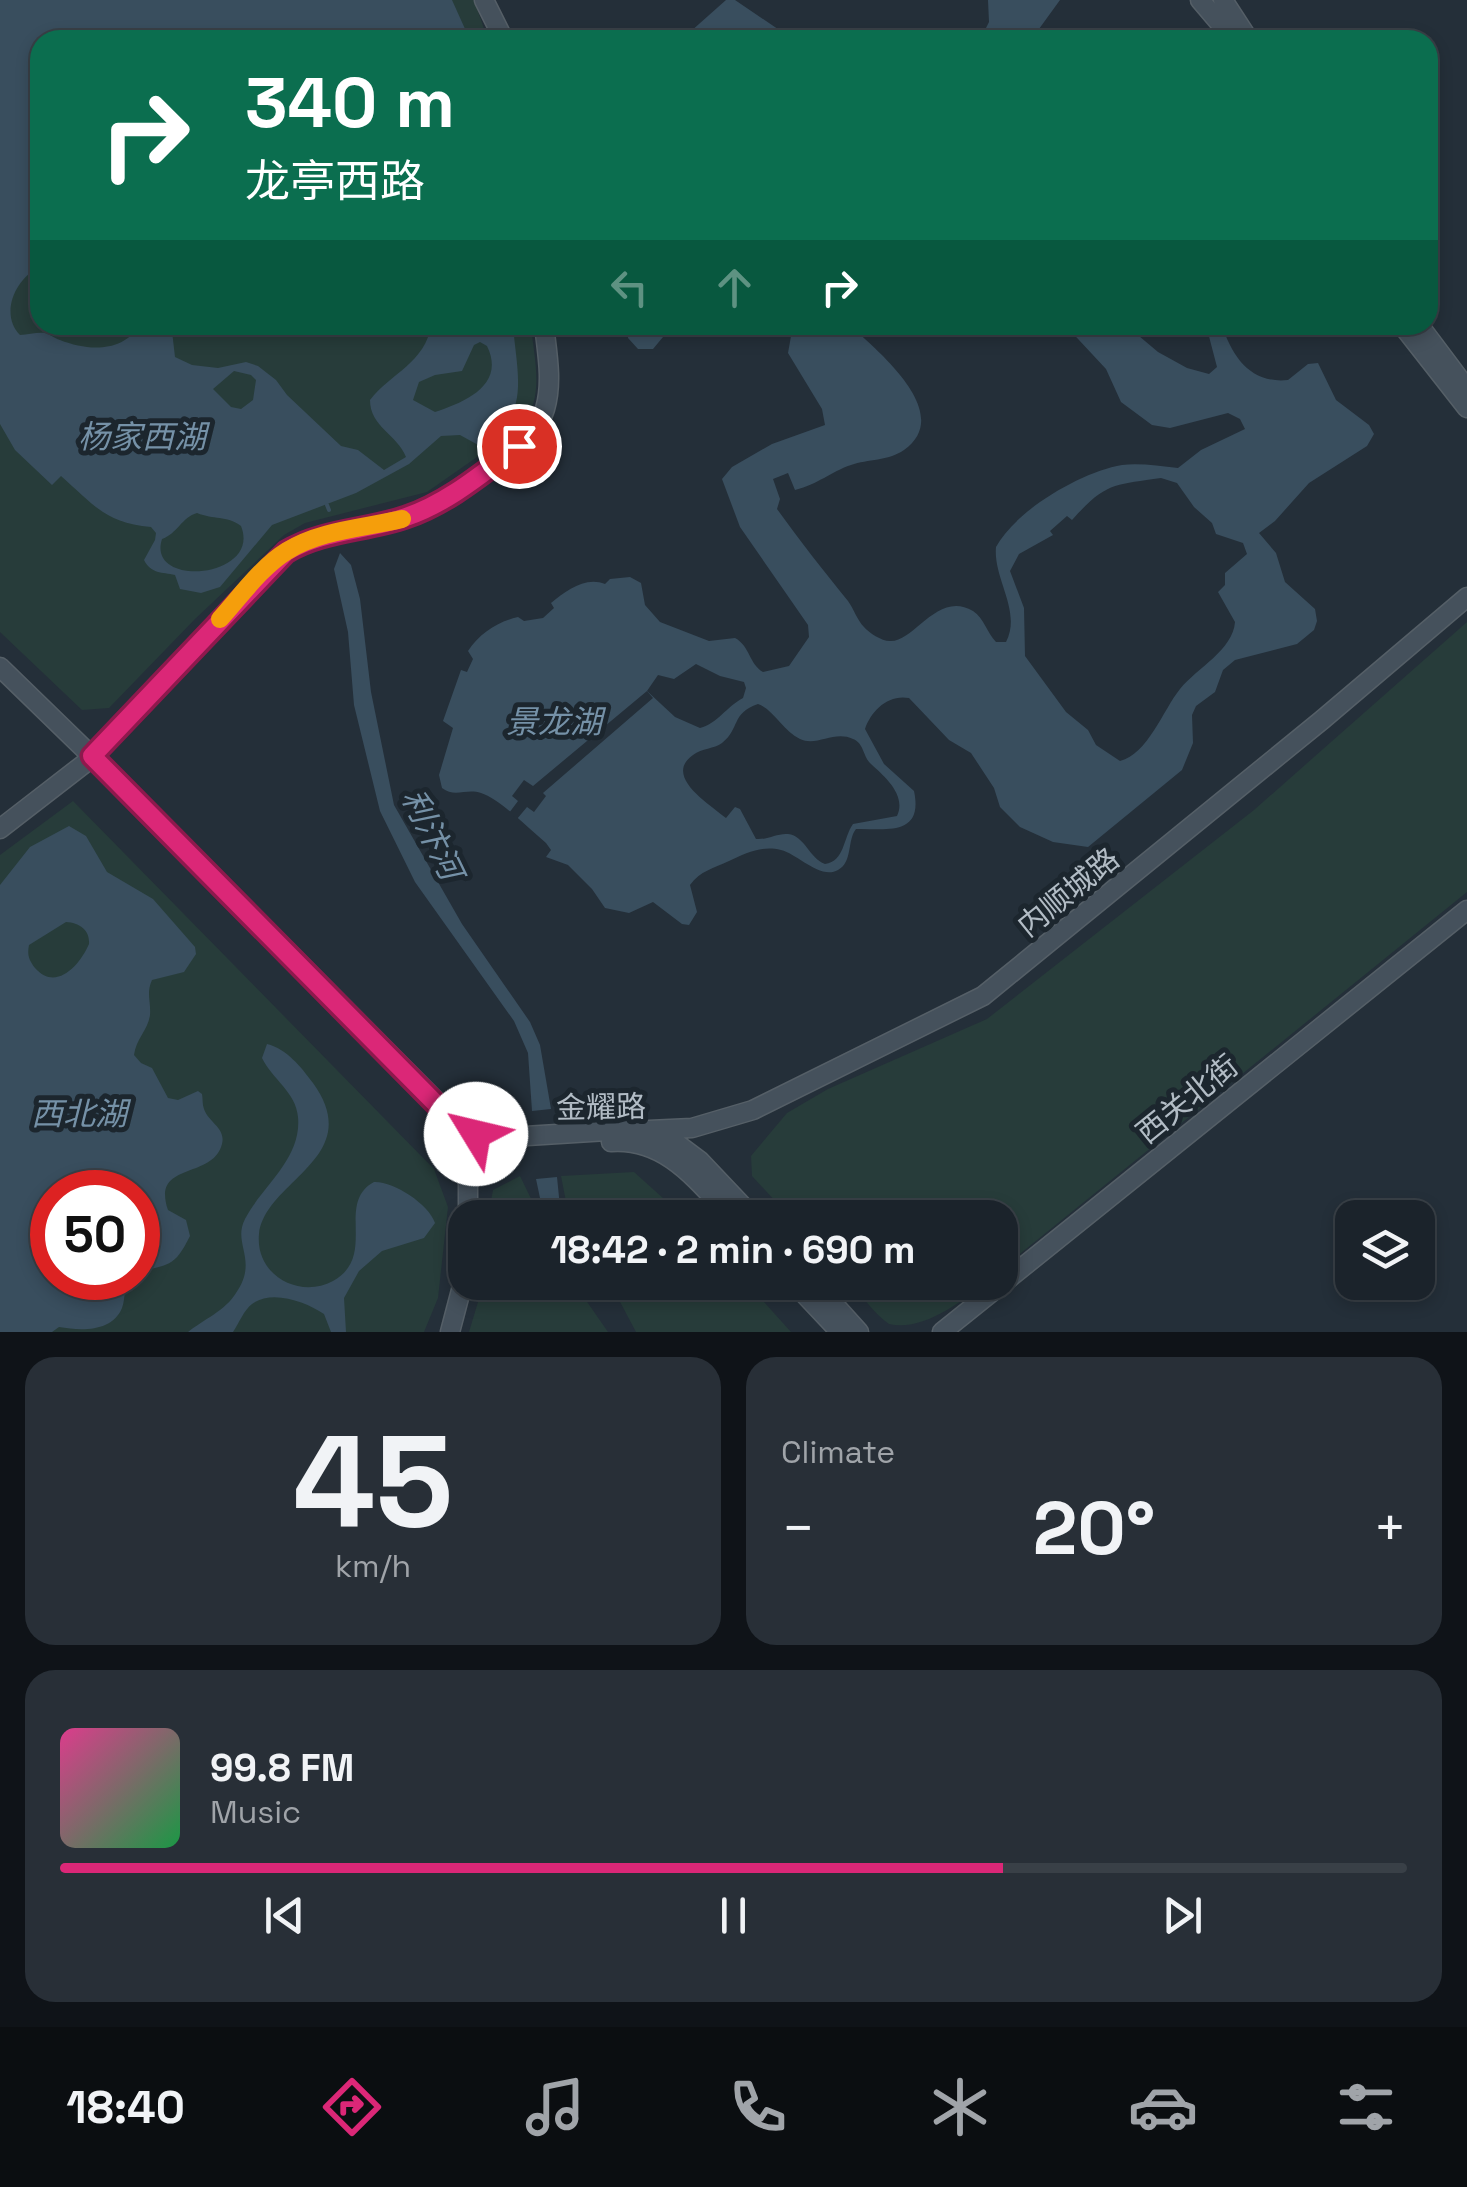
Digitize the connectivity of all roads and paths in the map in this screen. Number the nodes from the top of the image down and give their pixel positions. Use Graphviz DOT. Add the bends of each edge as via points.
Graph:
graph roads {
  1 [pos="484,0"];
  2 [pos="1200,0"];
  3 [pos="1223,0"];
  4 [pos="499,30"];
  5 [pos="1226,30"];
  6 [pos="1242,30"];
  7 [pos="545,335"];
  8 [pos="1410,335"];
  9 [pos="1427,335"];
  10 [pos="1467,388"];
  11 [pos="1467,408"];
  12 [pos="1467,597"];
  13 [pos="0,667"];
  14 [pos="0,683"];
  15 [pos="88,760"];
  16 [pos="0,829"];
  17 [pos="1467,910"];
  18 [pos="650,1130"];
  19 [pos="471,1136"];
  20 [pos="469,1200"];
  21 [pos="715,1200"];
  22 [pos="736,1200"];
  23 [pos="459,1300"];
  24 [pos="810,1300"];
  25 [pos="831,1300"];
  26 [pos="450,1332"];
  27 [pos="840,1332"];
  28 [pos="860,1332"];
  29 [pos="942,1332"];
  1 -- 4 [label="street"];
  2 -- 5 [label="street"];
  3 -- 6 [label="street"];
  7 -- 15 [label="street" via="547,402 519,446 428,509 286,552"];
  8 -- 11 [label="street"];
  9 -- 10 [label="street"];
  12 -- 18 [label="street, 内顺城路" via="983,996 753,1110 692,1128"];
  13 -- 15 [label="street"];
  14 -- 15 [label="street"];
  15 -- 16 [label="street"];
  15 -- 19 [label="street" via="435,1119"];
  17 -- 29 [label="street, 西关北街"];
  18 -- 19 [label="street, 金耀路"];
  18 -- 22 [label="street, 金耀路" via="684,1147"];
  19 -- 20 [label="street"];
  19 -- 21 [label="street, 金耀路" via="494,1150 641,1142 688,1172"];
  23 -- 26 [label="street"];
  24 -- 27 [label="street"];
  25 -- 28 [label="street"];
}
